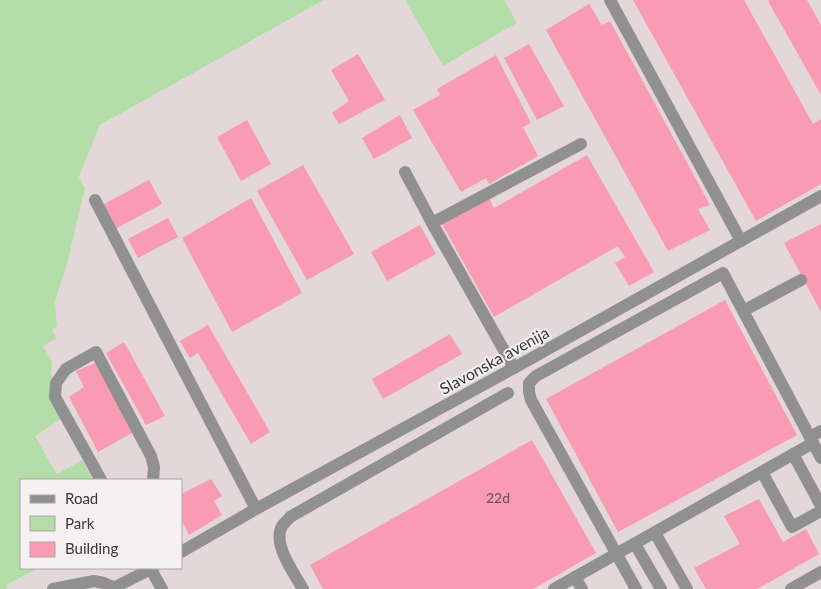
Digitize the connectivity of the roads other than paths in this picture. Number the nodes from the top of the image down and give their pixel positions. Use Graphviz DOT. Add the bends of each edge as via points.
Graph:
graph roads {
  1 [pos="610,0"];
  2 [pos="581,144"];
  3 [pos="405,172"];
  4 [pos="821,196"];
  5 [pos="95,200"];
  6 [pos="432,223"];
  7 [pos="741,241"];
  8 [pos="801,280"];
  9 [pos="743,311"];
  10 [pos="514,368"];
  11 [pos="508,393"];
  12 [pos="815,437"];
  13 [pos="793,454"];
  14 [pos="821,458"];
  15 [pos="762,472"];
  16 [pos="100,479"];
  17 [pos="153,479"];
  18 [pos="821,506"];
  19 [pos="256,509"];
  20 [pos="821,511"];
  21 [pos="655,533"];
  22 [pos="636,544"];
  23 [pos="182,551"];
  24 [pos="617,554"];
  25 [pos="149,569"];
  26 [pos="152,569"];
  27 [pos="821,572"];
  28 [pos="575,577"];
  29 [pos="112,588"];
  30 [pos="53,589"];
  31 [pos="162,589"];
  32 [pos="303,589"];
  33 [pos="554,589"];
  34 [pos="582,589"];
  35 [pos="636,589"];
  36 [pos="661,589"];
  37 [pos="687,589"];
  38 [pos="791,589"];
  1 -- 7 [label="street"];
  2 -- 6 [label="street"];
  3 -- 6 [label="street"];
  4 -- 7 [label="street, Slavonska avenija"];
  5 -- 19 [label="street"];
  6 -- 10 [label="street"];
  7 -- 10 [label="street, Slavonska avenija"];
  8 -- 9 [label="street"];
  9 -- 12 [label="street"];
  9 -- 24 [label="street" via="723,273 529,382 532,400"];
  10 -- 19 [label="street, Slavonska avenija"];
  11 -- 32 [label="street" via="290,517 282,527 280,548"];
  12 -- 13 [label="street"];
  12 -- 14 [label="street"];
  13 -- 15 [label="street"];
  13 -- 18 [label="street"];
  15 -- 20 [label="street" via="792,527"];
  15 -- 21 [label="street"];
  16 -- 17 [label="street" via="55,397 56,383 66,369 96,352 152,456"];
  19 -- 23 [label="street, Slavonska avenija"];
  21 -- 22 [label="street"];
  21 -- 37 [label="street"];
  22 -- 24 [label="street"];
  22 -- 36 [label="street"];
  24 -- 28 [label="street"];
  24 -- 35 [label="street"];
  25 -- 29 [label="street"];
  26 -- 31 [label="street"];
  27 -- 38 [label="street"];
  28 -- 33 [label="street"];
  28 -- 34 [label="street"];
  29 -- 30 [label="street" via="94,581"];
}
